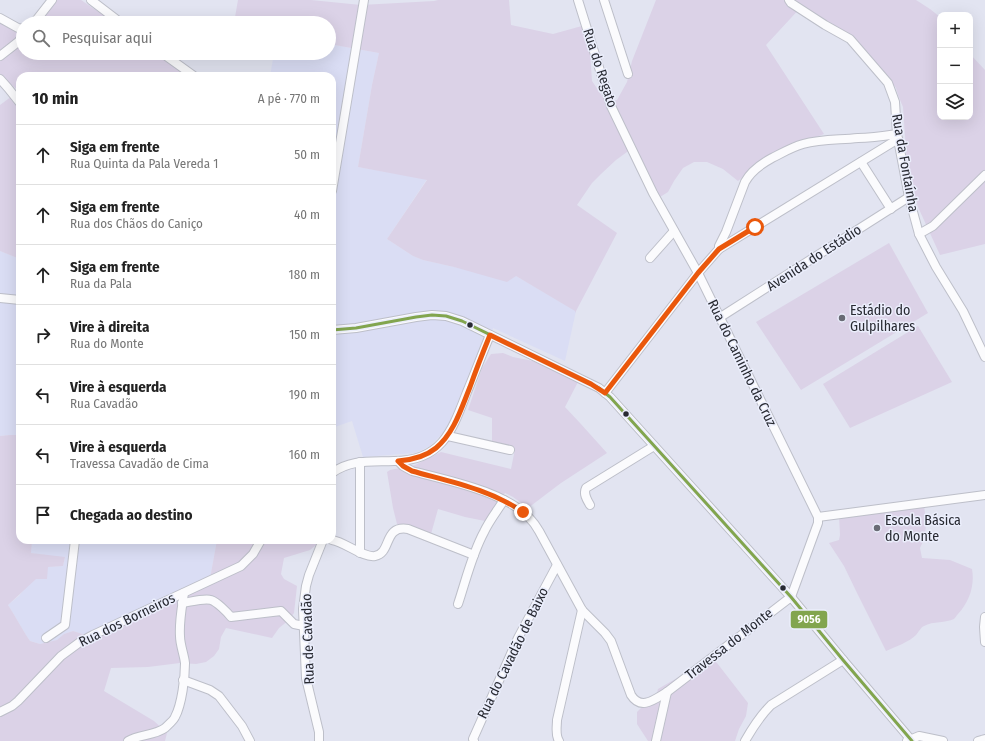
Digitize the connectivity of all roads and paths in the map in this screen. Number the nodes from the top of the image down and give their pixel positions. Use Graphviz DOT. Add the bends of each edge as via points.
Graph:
graph roads {
  1 [pos="52,0"];
  2 [pos="91,0"];
  3 [pos="364,0"];
  4 [pos="578,0"];
  5 [pos="604,0"];
  6 [pos="789,0"];
  7 [pos="39,16"];
  8 [pos="112,16"];
  9 [pos="0,18"];
  10 [pos="16,27"];
  11 [pos="16,44"];
  12 [pos="0,56"];
  13 [pos="172,60"];
  14 [pos="188,72"];
  15 [pos="628,74"];
  16 [pos="0,79"];
  17 [pos="16,98"];
  18 [pos="625,135"];
  19 [pos="898,137"];
  20 [pos="861,162"];
  21 [pos="336,167"];
  22 [pos="985,175"];
  23 [pos="909,197"];
  24 [pos="891,209"];
  25 [pos="674,231"];
  26 [pos="919,234"];
  27 [pos="719,249"];
  28 [pos="650,258"];
  29 [pos="698,273"];
  30 [pos="0,298"];
  31 [pos="16,300"];
  32 [pos="719,318"];
  33 [pos="336,330"];
  34 [pos="490,335"];
  35 [pos="985,358"];
  36 [pos="605,393"];
  37 [pos="448,436"];
  38 [pos="654,446"];
  39 [pos="510,450"];
  40 [pos="398,461"];
  41 [pos="360,462"];
  42 [pos="336,471"];
  43 [pos="985,495"];
  44 [pos="504,500"];
  45 [pos="590,505"];
  46 [pos="818,517"];
  47 [pos="336,541"];
  48 [pos="75,544"];
  49 [pos="259,544"];
  50 [pos="321,544"];
  51 [pos="360,553"];
  52 [pos="474,555"];
  53 [pos="556,564"];
  54 [pos="184,593"];
  55 [pos="791,597"];
  56 [pos="182,603"];
  57 [pos="458,604"];
  58 [pos="582,610"];
  59 [pos="985,617"];
  60 [pos="304,626"];
  61 [pos="46,638"];
  62 [pos="985,642"];
  63 [pos="842,660"];
  64 [pos="183,680"];
  65 [pos="667,692"];
  66 [pos="0,712"];
  67 [pos="985,739"];
  68 [pos="910,740"];
  69 [pos="128,741"];
  70 [pos="250,741"];
  71 [pos="319,741"];
  72 [pos="474,741"];
  73 [pos="559,741"];
  74 [pos="656,741"];
  75 [pos="745,741"];
  76 [pos="943,741"];
  77 [pos="978,741"];
  1 -- 7 [label="street"];
  2 -- 8 [label="street"];
  3 -- 21 [label="street"];
  4 -- 18 [label="street, Rua do Regato" via="611,106"];
  5 -- 15 [label="street"];
  6 -- 19 [label="street, Rua da Fontaínha" via="850,39 888,83 895,102"];
  9 -- 10 [label="street"];
  11 -- 12 [label="street"];
  13 -- 14 [label="street"];
  16 -- 17 [label="street"];
  18 -- 25 [label="street, Rua do Caminho da Cruz"];
  19 -- 20 [label="street"];
  19 -- 23 [label="street, Rua da Fontaínha"];
  19 -- 27 [label="street" via="823,140 798,146 763,163 745,182"];
  20 -- 24 [label="street"];
  20 -- 27 [label="street"];
  22 -- 26 [label="street" via="933,226"];
  23 -- 24 [label="street, Avenida do Estádio"];
  23 -- 26 [label="street, Rua da Fontaínha"];
  24 -- 32 [label="street, Avenida do Estádio"];
  25 -- 28 [label="street"];
  25 -- 29 [label="street, Rua do Caminho da Cruz"];
  26 -- 35 [label="street, Rua da Fontaínha" via="963,311"];
  27 -- 29 [label="street"];
  29 -- 32 [label="street, Rua do Caminho da Cruz"];
  29 -- 36 [label="street"];
  30 -- 31 [label="street"];
  32 -- 46 [label="street, Rua do Caminho da Cruz"];
  33 -- 34 [label="street" via="432,315 462,321"];
  34 -- 36 [label="street"];
  34 -- 37 [label="street"];
  36 -- 38 [label="street"];
  37 -- 39 [label="street"];
  37 -- 40 [label="street" via="427,454"];
  38 -- 45 [label="street" via="586,488 585,495"];
  38 -- 55 [label="street"];
  40 -- 41 [label="street"];
  40 -- 44 [label="street" via="412,471 477,489"];
  41 -- 42 [label="street"];
  41 -- 51 [label="street"];
  43 -- 46 [label="street"];
  44 -- 52 [label="street" via="492,517"];
  44 -- 53 [label="street" via="532,520"];
  46 -- 55 [label="street"];
  47 -- 51 [label="street"];
  48 -- 61 [label="street" via="65,625"];
  49 -- 54 [label="street, Rua dos Borneiros" via="241,566"];
  50 -- 60 [label="street, Rua de Cavadão" via="306,586"];
  51 -- 52 [label="street" via="377,556 384,550 393,532 404,528"];
  52 -- 57 [label="street"];
  53 -- 58 [label="street"];
  53 -- 72 [label="street, Rua do Cavadão de Baixo" via="515,645"];
  54 -- 56 [label="street"];
  54 -- 66 [label="street, Rua dos Borneiros" via="80,642 61,656 18,701"];
  55 -- 63 [label="street"];
  55 -- 65 [label="street, Travessa do Monte"];
  56 -- 60 [label="street" via="211,600 231,616 281,611 294,624"];
  56 -- 64 [label="street" via="180,636 185,663"];
  58 -- 65 [label="street, Travessa do Monte" via="612,641 634,700 638,703 649,702"];
  58 -- 73 [label="street" via="557,720"];
  59 -- 62 [label="street"];
  60 -- 71 [label="street, Rua de Cavadão" via="306,678"];
  63 -- 68 [label="street"];
  63 -- 75 [label="street" via="771,705 756,722"];
  64 -- 69 [label="street" via="182,695 175,718 160,730"];
  64 -- 70 [label="street" via="220,696"];
  65 -- 74 [label="street"];
  67 -- 77 [label="street"];
  68 -- 76 [label="street" via="919,736"];
}
